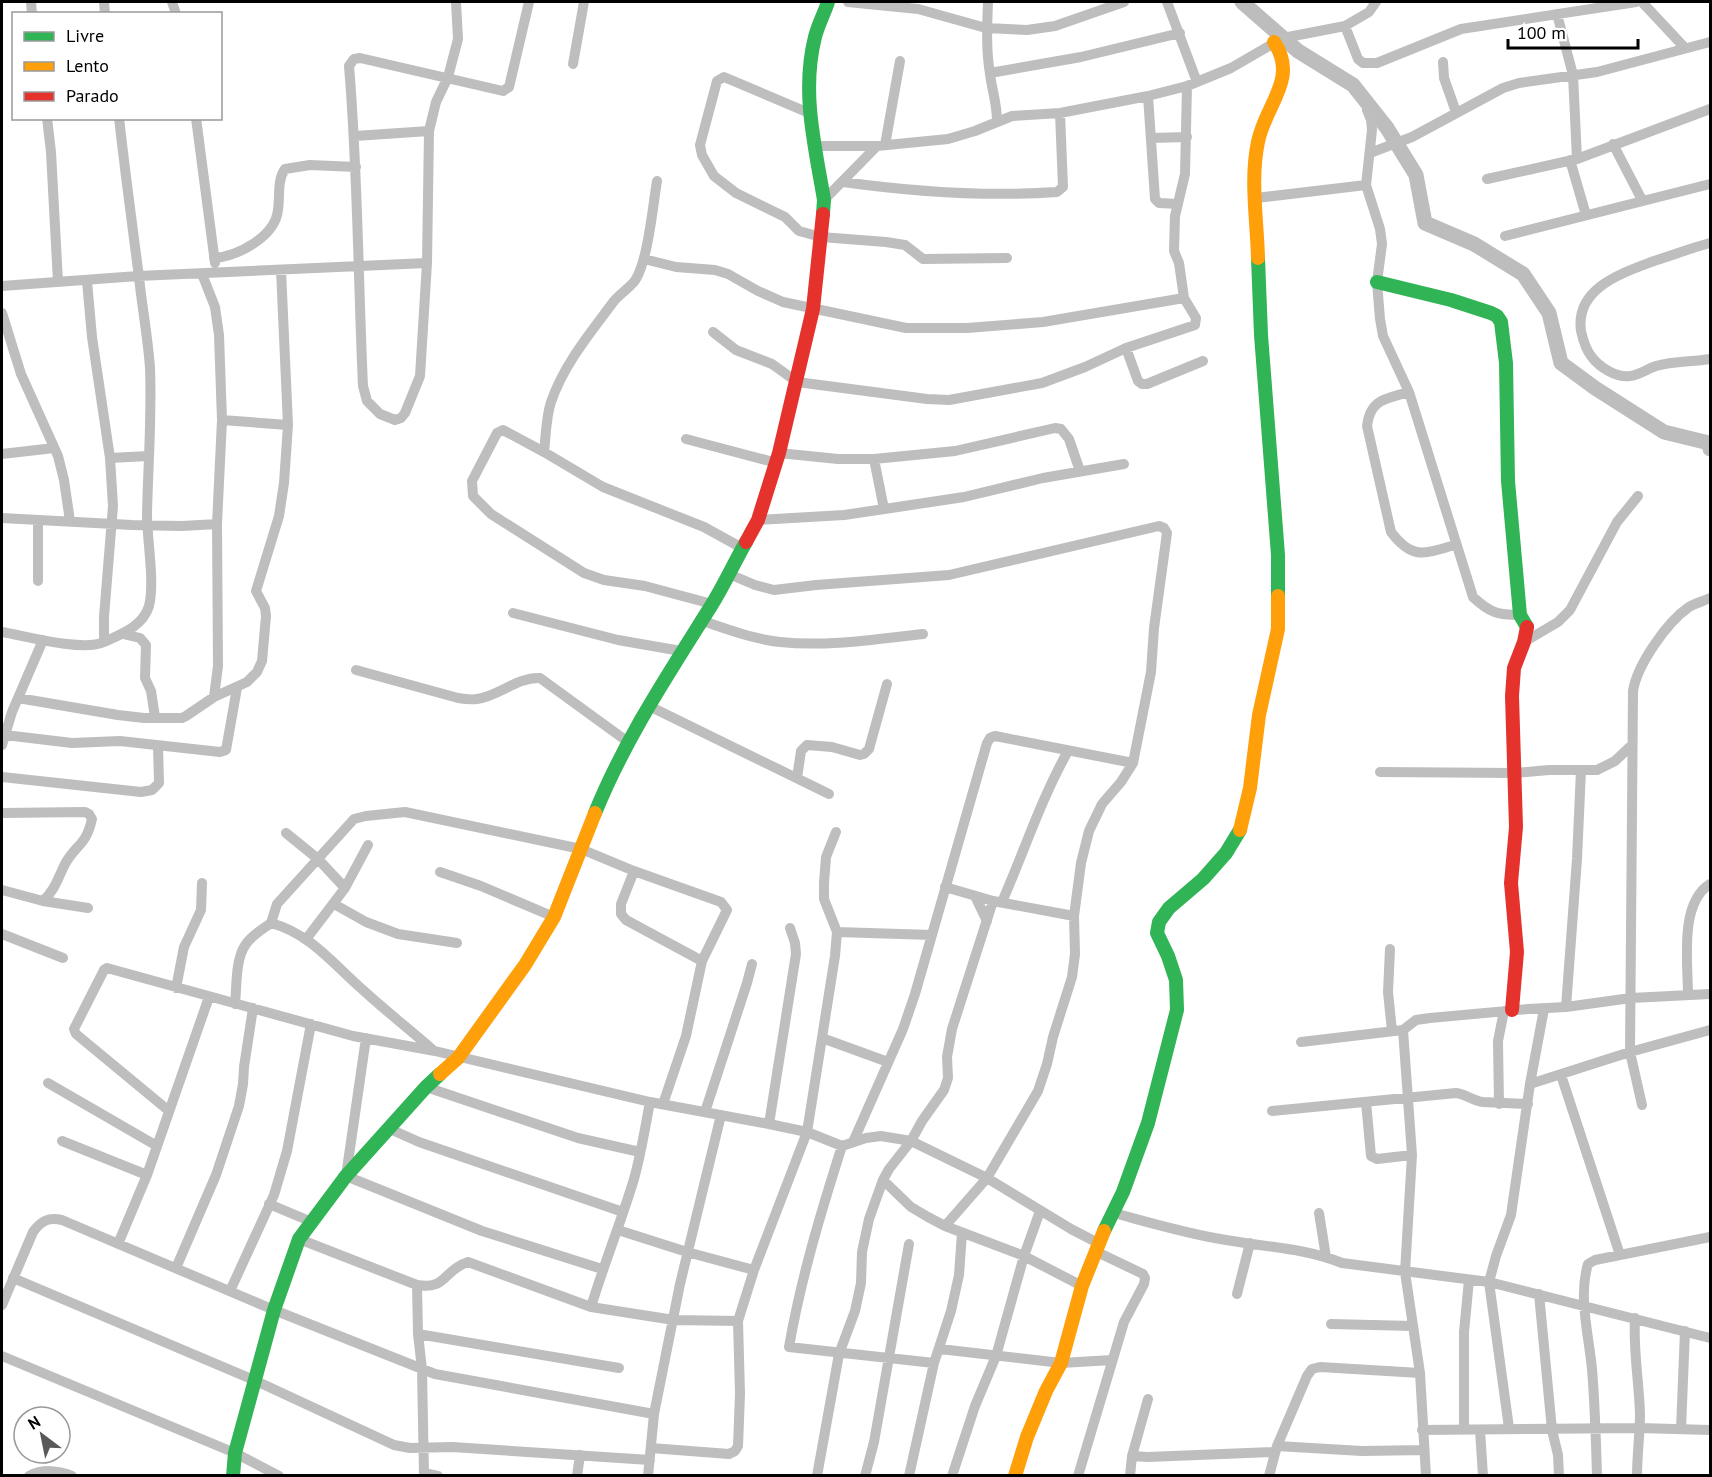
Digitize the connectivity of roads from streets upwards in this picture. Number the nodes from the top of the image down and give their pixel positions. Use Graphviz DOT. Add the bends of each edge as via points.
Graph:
graph roads {
  1 [pos="456,2"];
  2 [pos="529,2"];
  3 [pos="584,2"];
  4 [pos="828,2"];
  5 [pos="848,2"];
  6 [pos="988,2"];
  7 [pos="1124,2"];
  8 [pos="1167,2"];
  9 [pos="1376,2"];
  10 [pos="1636,2"];
  11 [pos="1642,2"];
  12 [pos="1571,7"];
  13 [pos="1557,14"];
  14 [pos="1345,26"];
  15 [pos="986,28"];
  16 [pos="1180,33"];
  17 [pos="1274,42"];
  18 [pos="1710,42"];
  19 [pos="1685,48"];
  20 [pos="900,61"];
  21 [pos="1443,62"];
  22 [pos="573,64"];
  23 [pos="990,74"];
  24 [pos="1573,75"];
  25 [pos="448,77"];
  26 [pos="1192,84"];
  27 [pos="1149,96"];
  28 [pos="997,104"];
  29 [pos="1710,109"];
  30 [pos="1367,110"];
  31 [pos="809,112"];
  32 [pos="1455,112"];
  33 [pos="1060,113"];
  34 [pos="1012,116"];
  35 [pos="47,120"];
  36 [pos="119,120"];
  37 [pos="196,120"];
  38 [pos="997,121"];
  39 [pos="429,131"];
  40 [pos="355,136"];
  41 [pos="1151,138"];
  42 [pos="1187,138"];
  43 [pos="1613,144"];
  44 [pos="814,146"];
  45 [pos="881,146"];
  46 [pos="1370,153"];
  47 [pos="1574,160"];
  48 [pos="356,167"];
  49 [pos="1487,179"];
  50 [pos="657,180"];
  51 [pos="843,182"];
  52 [pos="1710,184"];
  53 [pos="1365,185"];
  54 [pos="1256,198"];
  55 [pos="824,200"];
  56 [pos="1642,200"];
  57 [pos="1178,204"];
  58 [pos="1586,215"];
  59 [pos="1505,236"];
  60 [pos="821,237"];
  61 [pos="1710,243"];
  62 [pos="214,258"];
  63 [pos="1007,258"];
  64 [pos="644,259"];
  65 [pos="427,263"];
  66 [pos="357,268"];
  67 [pos="281,270"];
  68 [pos="216,272"];
  69 [pos="202,274"];
  70 [pos="138,276"];
  71 [pos="87,281"];
  72 [pos="57,282"];
  73 [pos="1377,282"];
  74 [pos="2,286"];
  75 [pos="1184,298"];
  76 [pos="813,309"];
  77 [pos="2,313"];
  78 [pos="713,332"];
  79 [pos="1126,348"];
  80 [pos="1710,359"];
  81 [pos="1203,361"];
  82 [pos="797,382"];
  83 [pos="1409,392"];
  84 [pos="222,420"];
  85 [pos="288,424"];
  86 [pos="686,439"];
  87 [pos="54,448"];
  88 [pos="544,452"];
  89 [pos="2,454"];
  90 [pos="148,456"];
  91 [pos="110,458"];
  92 [pos="778,458"];
  93 [pos="874,459"];
  94 [pos="1124,464"];
  95 [pos="1080,471"];
  96 [pos="1638,496"];
  97 [pos="884,509"];
  98 [pos="2,518"];
  99 [pos="758,520"];
  100 [pos="38,521"];
  101 [pos="70,521"];
  102 [pos="111,524"];
  103 [pos="217,524"];
  104 [pos="147,525"];
  105 [pos="1455,545"];
  106 [pos="742,548"];
  107 [pos="729,574"];
  108 [pos="38,581"];
  109 [pos="1710,598"];
  110 [pos="712,604"];
  111 [pos="513,612"];
  112 [pos="1520,615"];
  113 [pos="700,620"];
  114 [pos="2,632"];
  115 [pos="123,634"];
  116 [pos="923,634"];
  117 [pos="43,639"];
  118 [pos="104,642"];
  119 [pos="1524,642"];
  120 [pos="681,651"];
  121 [pos="356,670"];
  122 [pos="887,684"];
  123 [pos="237,688"];
  124 [pos="18,698"];
  125 [pos="214,698"];
  126 [pos="649,706"];
  127 [pos="155,717"];
  128 [pos="3,740"];
  129 [pos="628,742"];
  130 [pos="1632,745"];
  131 [pos="158,746"];
  132 [pos="1068,751"];
  133 [pos="1133,763"];
  134 [pos="1581,770"];
  135 [pos="1380,772"];
  136 [pos="1515,773"];
  137 [pos="2,777"];
  138 [pos="797,778"];
  139 [pos="829,794"];
  140 [pos="2,813"];
  141 [pos="836,832"];
  142 [pos="286,833"];
  143 [pos="368,845"];
  144 [pos="581,849"];
  145 [pos="318,859"];
  146 [pos="633,871"];
  147 [pos="440,872"];
  148 [pos="202,883"];
  149 [pos="1710,884"];
  150 [pos="945,887"];
  151 [pos="345,888"];
  152 [pos="2,890"];
  153 [pos="975,896"];
  154 [pos="43,901"];
  155 [pos="997,901"];
  156 [pos="334,904"];
  157 [pos="88,908"];
  158 [pos="1074,916"];
  159 [pos="554,917"];
  160 [pos="987,921"];
  161 [pos="271,923"];
  162 [pos="790,927"];
  163 [pos="837,932"];
  164 [pos="2,934"];
  165 [pos="932,935"];
  166 [pos="307,938"];
  167 [pos="457,943"];
  168 [pos="1390,949"];
  169 [pos="63,958"];
  170 [pos="702,961"];
  171 [pos="752,964"];
  172 [pos="176,988"];
  173 [pos="1710,994"];
  174 [pos="1688,995"];
  175 [pos="209,997"];
  176 [pos="1630,998"];
  177 [pos="235,1004"];
  178 [pos="1566,1007"];
  179 [pos="253,1008"];
  180 [pos="1544,1009"];
  181 [pos="1508,1010"];
  182 [pos="311,1024"];
  183 [pos="1397,1030"];
  184 [pos="1710,1030"];
  185 [pos="366,1038"];
  186 [pos="822,1038"];
  187 [pos="1301,1042"];
  188 [pos="435,1051"];
  189 [pos="1630,1052"];
  190 [pos="458,1058"];
  191 [pos="888,1062"];
  192 [pos="1561,1075"];
  193 [pos="48,1083"];
  194 [pos="1530,1084"];
  195 [pos="426,1087"];
  196 [pos="1407,1098"];
  197 [pos="650,1102"];
  198 [pos="1366,1102"];
  199 [pos="663,1104"];
  200 [pos="1499,1104"];
  201 [pos="1528,1104"];
  202 [pos="1642,1105"];
  203 [pos="1272,1111"];
  204 [pos="169,1112"];
  205 [pos="705,1112"];
  206 [pos="721,1115"];
  207 [pos="769,1124"];
  208 [pos="390,1129"];
  209 [pos="807,1132"];
  210 [pos="63,1141"];
  211 [pos="911,1141"];
  212 [pos="848,1144"];
  213 [pos="157,1146"];
  214 [pos="640,1152"];
  215 [pos="1412,1155"];
  216 [pos="147,1175"];
  217 [pos="346,1176"];
  218 [pos="987,1178"];
  219 [pos="883,1180"];
  220 [pos="269,1204"];
  221 [pos="1040,1210"];
  222 [pos="623,1212"];
  223 [pos="1114,1213"];
  224 [pos="1318,1213"];
  225 [pos="312,1222"];
  226 [pos="945,1226"];
  227 [pos="618,1230"];
  228 [pos="962,1233"];
  229 [pos="1710,1237"];
  230 [pos="299,1239"];
  231 [pos="118,1244"];
  232 [pos="909,1244"];
  233 [pos="1250,1244"];
  234 [pos="1097,1247"];
  235 [pos="687,1252"];
  236 [pos="1620,1255"];
  237 [pos="1024,1256"];
  238 [pos="1326,1257"];
  239 [pos="176,1268"];
  240 [pos="602,1269"];
  241 [pos="754,1270"];
  242 [pos="1405,1272"];
  243 [pos="13,1278"];
  244 [pos="1469,1280"];
  245 [pos="1489,1282"];
  246 [pos="417,1285"];
  247 [pos="1082,1286"];
  248 [pos="230,1291"];
  249 [pos="1237,1294"];
  250 [pos="1539,1294"];
  251 [pos="2,1305"];
  252 [pos="1584,1306"];
  253 [pos="591,1307"];
  254 [pos="274,1310"];
  255 [pos="1635,1318"];
  256 [pos="674,1320"];
  257 [pos="738,1322"];
  258 [pos="1331,1324"];
  259 [pos="1413,1326"];
  260 [pos="1685,1331"];
  261 [pos="418,1334"];
  262 [pos="1710,1338"];
  263 [pos="940,1349"];
  264 [pos="839,1354"];
  265 [pos="2,1356"];
  266 [pos="996,1356"];
  267 [pos="888,1359"];
  268 [pos="1112,1360"];
  269 [pos="934,1363"];
  270 [pos="1061,1363"];
  271 [pos="619,1368"];
  272 [pos="422,1369"];
  273 [pos="1420,1373"];
  274 [pos="256,1381"];
  275 [pos="1148,1399"];
  276 [pos="654,1414"];
  277 [pos="1509,1428"];
  278 [pos="1639,1428"];
  279 [pos="1596,1429"];
  280 [pos="1681,1429"];
  281 [pos="1464,1430"];
  282 [pos="1480,1430"];
  283 [pos="1552,1430"];
  284 [pos="1710,1430"];
  285 [pos="1422,1431"];
  286 [pos="424,1448"];
  287 [pos="1276,1449"];
  288 [pos="1424,1450"];
  289 [pos="235,1452"];
  290 [pos="650,1454"];
  291 [pos="580,1455"];
  292 [pos="1132,1456"];
  293 [pos="424,1474"];
  294 [pos="1127,1474"];
  295 [pos="29,1476"];
  296 [pos="72,1476"];
  297 [pos="233,1476"];
  298 [pos="279,1476"];
  299 [pos="438,1476"];
  300 [pos="577,1476"];
  301 [pos="648,1476"];
  302 [pos="817,1476"];
  303 [pos="865,1476"];
  304 [pos="909,1476"];
  305 [pos="952,1476"];
  306 [pos="1016,1476"];
  307 [pos="1078,1476"];
  308 [pos="1269,1476"];
  309 [pos="1426,1476"];
  310 [pos="1483,1476"];
  311 [pos="1559,1476"];
  312 [pos="1597,1476"];
  313 [pos="1637,1476"];
  1 -- 25 [label="street" via="459,39"];
  2 -- 25 [label="street" via="507,90"];
  3 -- 22 [label="street"];
  4 -- 31 [label="street" via="815,38"];
  5 -- 15 [label="street" via="918,9"];
  6 -- 15 [label="street"];
  7 -- 15 [label="street" via="1055,26 1027,30"];
  8 -- 16 [label="street"];
  9 -- 14 [label="street" via="1369,12"];
  10 -- 12 [label="street"];
  11 -- 19 [label="street"];
  12 -- 13 [label="street"];
  13 -- 14 [label="street" via="1461,29 1369,64 1358,59"];
  13 -- 24 [label="street"];
  14 -- 17 [label="street"];
  15 -- 23 [label="street"];
  16 -- 23 [label="street"];
  16 -- 26 [label="street"];
  17 -- 26 [label="street" via="1231,68"];
  17 -- 54 [label="street" via="1284,66 1279,90 1257,143"];
  18 -- 19 [label="street"];
  19 -- 24 [label="street" via="1636,63"];
  20 -- 45 [label="street"];
  21 -- 32 [label="street"];
  23 -- 28 [label="street"];
  24 -- 32 [label="street" via="1503,88"];
  24 -- 47 [label="street"];
  25 -- 39 [label="street" via="436,102"];
  25 -- 40 [label="street" via="354,59 349,66"];
  26 -- 27 [label="street"];
  26 -- 42 [label="street"];
  27 -- 33 [label="street"];
  27 -- 41 [label="street"];
  28 -- 34 [label="street"];
  28 -- 38 [label="street"];
  29 -- 43 [label="street"];
  30 -- 46 [label="street" via="1372,130"];
  31 -- 44 [label="street"];
  31 -- 60 [label="street" via="720,78 700,145 708,166 723,184 786,217 799,231"];
  32 -- 46 [label="street" via="1412,137"];
  33 -- 34 [label="street"];
  33 -- 51 [label="street" via="1063,187 1058,192 954,195"];
  34 -- 38 [label="street"];
  35 -- 72 [label="street"];
  36 -- 70 [label="street"];
  37 -- 62 [label="street"];
  38 -- 45 [label="street" via="948,139"];
  39 -- 40 [label="street"];
  39 -- 65 [label="street"];
  40 -- 48 [label="street"];
  41 -- 42 [label="street"];
  41 -- 57 [label="street" via="1155,199 1159,203"];
  42 -- 57 [label="street"];
  43 -- 47 [label="street"];
  43 -- 56 [label="street"];
  44 -- 45 [label="street"];
  44 -- 55 [label="street"];
  45 -- 51 [label="street"];
  46 -- 53 [label="street"];
  47 -- 49 [label="street"];
  47 -- 58 [label="street"];
  48 -- 62 [label="street" via="288,167 280,178 274,225 242,252"];
  48 -- 66 [label="street"];
  50 -- 64 [label="street"];
  51 -- 55 [label="street"];
  52 -- 56 [label="street"];
  53 -- 54 [label="street"];
  53 -- 73 [label="street" via="1382,244"];
  54 -- 223 [label="street" via="1261,335 1278,555 1278,629 1259,715 1242,827 1226,853 1159,922 1157,933 1176,980 1177,1010 1148,1123"];
  55 -- 60 [label="street"];
  56 -- 58 [label="street"];
  57 -- 75 [label="street" via="1174,251"];
  58 -- 59 [label="street"];
  60 -- 63 [label="street" via="905,245 923,259"];
  60 -- 76 [label="street"];
  61 -- 80 [label="street" via="1605,281 1592,295 1580,319 1584,346 1592,358 1613,374 1630,377 1667,364"];
  62 -- 68 [label="street"];
  64 -- 76 [label="street" via="722,272 783,302"];
  64 -- 88 [label="street" via="638,277 582,342 565,373 549,411"];
  65 -- 66 [label="street"];
  65 -- 66 [label="street" via="420,376 405,413 395,420 374,410 363,386"];
  66 -- 67 [label="street"];
  67 -- 68 [label="street"];
  67 -- 85 [label="street"];
  68 -- 69 [label="street"];
  69 -- 70 [label="street"];
  69 -- 84 [label="street" via="215,307 219,335"];
  70 -- 71 [label="street"];
  70 -- 90 [label="street" via="150,367"];
  71 -- 72 [label="street"];
  71 -- 91 [label="street"];
  72 -- 74 [label="street"];
  73 -- 83 [label="street" via="1383,336"];
  73 -- 112 [label="street" via="1451,300 1491,313 1501,322 1506,363 1508,481"];
  75 -- 76 [label="street" via="1043,322 967,328 906,328"];
  75 -- 79 [label="street" via="1197,318 1195,325"];
  76 -- 82 [label="street"];
  77 -- 87 [label="street" via="21,374"];
  78 -- 82 [label="street" via="736,350 772,364"];
  79 -- 81 [label="street" via="1142,384"];
  79 -- 82 [label="street" via="1042,383 949,400"];
  82 -- 92 [label="street"];
  83 -- 105 [label="street"];
  83 -- 105 [label="street" via="1380,401 1368,414 1367,426 1391,532 1404,546 1422,554"];
  84 -- 85 [label="street"];
  84 -- 103 [label="street"];
  85 -- 123 [label="street" via="279,516 256,591 266,616 262,661 257,672"];
  86 -- 92 [label="street"];
  87 -- 89 [label="street"];
  87 -- 101 [label="street"];
  88 -- 106 [label="street" via="603,487 704,527"];
  88 -- 110 [label="street" via="499,430 472,481 476,501 490,514 584,573"];
  90 -- 91 [label="street"];
  90 -- 104 [label="street"];
  91 -- 102 [label="street"];
  92 -- 93 [label="street"];
  92 -- 99 [label="street"];
  93 -- 95 [label="street" via="955,451 1061,429 1069,439"];
  93 -- 97 [label="street"];
  94 -- 95 [label="street"];
  95 -- 97 [label="street" via="964,497"];
  96 -- 119 [label="street" via="1617,522 1570,610"];
  97 -- 99 [label="street"];
  98 -- 100 [label="street"];
  99 -- 106 [label="street"];
  100 -- 101 [label="street"];
  100 -- 108 [label="street"];
  101 -- 102 [label="street"];
  102 -- 104 [label="street"];
  102 -- 118 [label="street"];
  103 -- 104 [label="street"];
  103 -- 125 [label="street" via="218,666"];
  104 -- 115 [label="street" via="149,605 144,616"];
  105 -- 112 [label="street" via="1473,597 1485,609"];
  106 -- 107 [label="street"];
  107 -- 110 [label="street"];
  107 -- 133 [label="street" via="774,590 949,575 1160,526 1167,533 1151,672"];
  109 -- 130 [label="street" via="1677,617 1639,669 1634,679"];
  110 -- 113 [label="street"];
  111 -- 120 [label="street" via="618,640"];
  112 -- 119 [label="street" via="1527,626"];
  113 -- 116 [label="street" via="778,642 811,644"];
  113 -- 120 [label="street"];
  114 -- 117 [label="street"];
  115 -- 118 [label="street"];
  115 -- 127 [label="street" via="140,638 146,645 145,678"];
  117 -- 118 [label="street" via="81,646"];
  117 -- 124 [label="street"];
  119 -- 136 [label="street" via="1514,668 1512,696"];
  120 -- 126 [label="street"];
  121 -- 129 [label="street" via="474,700 530,677 540,678"];
  122 -- 138 [label="street" via="869,749 860,755 807,744 801,751"];
  123 -- 125 [label="street"];
  123 -- 131 [label="street" via="226,750"];
  124 -- 127 [label="street" via="118,715"];
  124 -- 128 [label="street"];
  125 -- 127 [label="street" via="182,718"];
  126 -- 129 [label="street"];
  126 -- 138 [label="street"];
  128 -- 131 [label="street" via="120,741"];
  129 -- 144 [label="street"];
  130 -- 134 [label="street" via="1597,771"];
  130 -- 176 [label="street"];
  131 -- 137 [label="street" via="159,783 152,790"];
  132 -- 133 [label="street"];
  132 -- 150 [label="street" via="990,738"];
  132 -- 155 [label="street" via="1041,804 1024,851"];
  133 -- 158 [label="street" via="1102,804 1089,831"];
  134 -- 136 [label="street"];
  134 -- 178 [label="street"];
  135 -- 136 [label="street"];
  136 -- 181 [label="street" via="1516,826 1510,883 1517,952"];
  138 -- 139 [label="street"];
  140 -- 154 [label="street" via="86,812 92,819 86,840 65,863 52,893"];
  141 -- 163 [label="street" via="826,857 824,899"];
  142 -- 145 [label="street"];
  143 -- 151 [label="street"];
  144 -- 145 [label="street" via="405,812 354,819"];
  144 -- 146 [label="street"];
  144 -- 159 [label="street"];
  145 -- 151 [label="street"];
  145 -- 161 [label="street" via="276,904"];
  146 -- 170 [label="street" via="621,914"];
  146 -- 170 [label="street" via="724,904 727,910"];
  147 -- 159 [label="street"];
  148 -- 172 [label="street" via="201,910 183,947"];
  149 -- 174 [label="street" via="1695,900 1689,915"];
  150 -- 153 [label="street"];
  150 -- 165 [label="street"];
  151 -- 156 [label="street"];
  152 -- 154 [label="street"];
  153 -- 155 [label="street"];
  153 -- 160 [label="street"];
  154 -- 157 [label="street"];
  155 -- 158 [label="street"];
  155 -- 160 [label="street"];
  156 -- 166 [label="street"];
  156 -- 167 [label="street" via="398,934"];
  158 -- 218 [label="street" via="1072,977 1038,1091"];
  159 -- 190 [label="street" via="525,966"];
  160 -- 211 [label="street" via="952,1029 944,1090"];
  161 -- 166 [label="street"];
  161 -- 177 [label="street" via="245,944"];
  162 -- 207 [label="street" via="796,954"];
  163 -- 165 [label="street"];
  163 -- 186 [label="street"];
  164 -- 169 [label="street"];
  165 -- 191 [label="street" via="903,1029"];
  166 -- 188 [label="street"];
  168 -- 183 [label="street" via="1388,992"];
  170 -- 199 [label="street" via="686,1036"];
  171 -- 205 [label="street"];
  172 -- 175 [label="street"];
  172 -- 204 [label="street" via="107,968 74,1029"];
  173 -- 174 [label="street"];
  174 -- 176 [label="street"];
  175 -- 177 [label="street"];
  175 -- 204 [label="street"];
  176 -- 178 [label="street"];
  176 -- 189 [label="street"];
  177 -- 179 [label="street"];
  178 -- 180 [label="street"];
  179 -- 182 [label="street"];
  179 -- 239 [label="street" via="239,1106 216,1175"];
  180 -- 181 [label="street"];
  180 -- 194 [label="street"];
  181 -- 183 [label="street" via="1416,1020"];
  181 -- 200 [label="street" via="1498,1041"];
  182 -- 185 [label="street"];
  182 -- 220 [label="street" via="287,1151"];
  183 -- 187 [label="street"];
  183 -- 196 [label="street"];
  184 -- 189 [label="street"];
  185 -- 188 [label="street"];
  185 -- 217 [label="street"];
  186 -- 191 [label="street"];
  186 -- 209 [label="street"];
  188 -- 190 [label="street"];
  189 -- 192 [label="street"];
  189 -- 202 [label="street"];
  190 -- 195 [label="street"];
  190 -- 197 [label="street"];
  191 -- 212 [label="street"];
  192 -- 194 [label="street"];
  192 -- 236 [label="street"];
  193 -- 213 [label="street"];
  194 -- 201 [label="street"];
  195 -- 208 [label="street"];
  195 -- 214 [label="street" via="578,1138"];
  196 -- 198 [label="street"];
  196 -- 200 [label="street" via="1463,1094 1476,1101"];
  196 -- 215 [label="street"];
  197 -- 199 [label="street"];
  197 -- 214 [label="street"];
  198 -- 203 [label="street"];
  198 -- 215 [label="street" via="1373,1158"];
  199 -- 205 [label="street"];
  200 -- 201 [label="street"];
  201 -- 245 [label="street" via="1511,1215"];
  204 -- 213 [label="street"];
  205 -- 206 [label="street"];
  206 -- 207 [label="street"];
  206 -- 235 [label="street"];
  207 -- 209 [label="street"];
  208 -- 217 [label="street"];
  208 -- 222 [label="street"];
  209 -- 212 [label="street"];
  209 -- 241 [label="street"];
  210 -- 216 [label="street"];
  211 -- 212 [label="street" via="881,1136"];
  211 -- 218 [label="street"];
  211 -- 219 [label="street"];
  212 -- 264 [label="street" via="817,1223 789,1347"];
  213 -- 216 [label="street"];
  214 -- 222 [label="street"];
  215 -- 242 [label="street"];
  216 -- 231 [label="street"];
  217 -- 225 [label="street"];
  217 -- 240 [label="street" via="482,1231"];
  218 -- 221 [label="street"];
  218 -- 226 [label="street"];
  219 -- 226 [label="street" via="911,1207"];
  219 -- 264 [label="street" via="869,1219 855,1311"];
  220 -- 225 [label="street"];
  220 -- 248 [label="street"];
  221 -- 234 [label="street"];
  221 -- 237 [label="street"];
  222 -- 227 [label="street"];
  223 -- 233 [label="street" via="1170,1229"];
  223 -- 234 [label="street"];
  224 -- 238 [label="street"];
  225 -- 230 [label="street"];
  226 -- 228 [label="street"];
  227 -- 235 [label="street"];
  227 -- 240 [label="street"];
  228 -- 237 [label="street"];
  228 -- 263 [label="street" via="959,1275"];
  229 -- 236 [label="street"];
  230 -- 246 [label="street"];
  230 -- 254 [label="street"];
  231 -- 239 [label="street"];
  231 -- 243 [label="street" via="52,1218 40,1223 33,1232"];
  232 -- 267 [label="street"];
  233 -- 238 [label="street"];
  233 -- 249 [label="street"];
  234 -- 247 [label="street"];
  234 -- 268 [label="street" via="1145,1278 1124,1322"];
  235 -- 241 [label="street"];
  235 -- 256 [label="street"];
  236 -- 252 [label="street" via="1588,1264"];
  237 -- 247 [label="street"];
  237 -- 266 [label="street"];
  238 -- 242 [label="street"];
  239 -- 248 [label="street"];
  240 -- 253 [label="street"];
  241 -- 257 [label="street"];
  242 -- 244 [label="street"];
  242 -- 259 [label="street"];
  243 -- 251 [label="street"];
  243 -- 274 [label="street"];
  244 -- 245 [label="street"];
  244 -- 281 [label="street" via="1464,1332"];
  245 -- 250 [label="street"];
  245 -- 277 [label="street"];
  246 -- 253 [label="street" via="437,1285 468,1262"];
  246 -- 261 [label="street"];
  247 -- 270 [label="street"];
  248 -- 254 [label="street"];
  250 -- 252 [label="street"];
  250 -- 283 [label="street"];
  252 -- 255 [label="street"];
  252 -- 279 [label="street"];
  253 -- 256 [label="street"];
  254 -- 272 [label="street"];
  254 -- 274 [label="street"];
  255 -- 260 [label="street"];
  255 -- 278 [label="street"];
  256 -- 257 [label="street"];
  256 -- 276 [label="street"];
  257 -- 290 [label="street" via="740,1394 735,1451"];
  258 -- 259 [label="street"];
  259 -- 273 [label="street"];
  260 -- 262 [label="street"];
  260 -- 280 [label="street"];
  261 -- 271 [label="street"];
  261 -- 272 [label="street"];
  263 -- 266 [label="street"];
  263 -- 269 [label="street"];
  264 -- 267 [label="street"];
  264 -- 302 [label="street"];
  265 -- 289 [label="street"];
  266 -- 270 [label="street"];
  266 -- 305 [label="street"];
  267 -- 269 [label="street"];
  267 -- 303 [label="street"];
  268 -- 270 [label="street"];
  268 -- 307 [label="street"];
  269 -- 304 [label="street"];
  270 -- 306 [label="street" via="1038,1409"];
  272 -- 276 [label="street" via="450,1378"];
  272 -- 286 [label="street"];
  273 -- 285 [label="street"];
  273 -- 287 [label="street" via="1312,1369"];
  274 -- 286 [label="street" via="394,1445"];
  274 -- 289 [label="street"];
  275 -- 292 [label="street"];
  276 -- 290 [label="street"];
  277 -- 282 [label="street"];
  277 -- 283 [label="street"];
  278 -- 279 [label="street"];
  278 -- 280 [label="street"];
  278 -- 313 [label="street"];
  279 -- 283 [label="street"];
  279 -- 312 [label="street"];
  280 -- 284 [label="street"];
  281 -- 282 [label="street"];
  281 -- 285 [label="street"];
  282 -- 310 [label="street"];
  283 -- 311 [label="street"];
  285 -- 288 [label="street"];
  286 -- 291 [label="street"];
  286 -- 293 [label="street"];
  287 -- 288 [label="street"];
  287 -- 292 [label="street"];
  287 -- 308 [label="street"];
  288 -- 309 [label="street"];
  289 -- 297 [label="street"];
  289 -- 298 [label="street"];
  290 -- 291 [label="street"];
  290 -- 301 [label="street"];
  291 -- 300 [label="street"];
  292 -- 294 [label="street"];
  293 -- 299 [label="street"];
  295 -- 296 [label="street" via="48,1471"];
}
